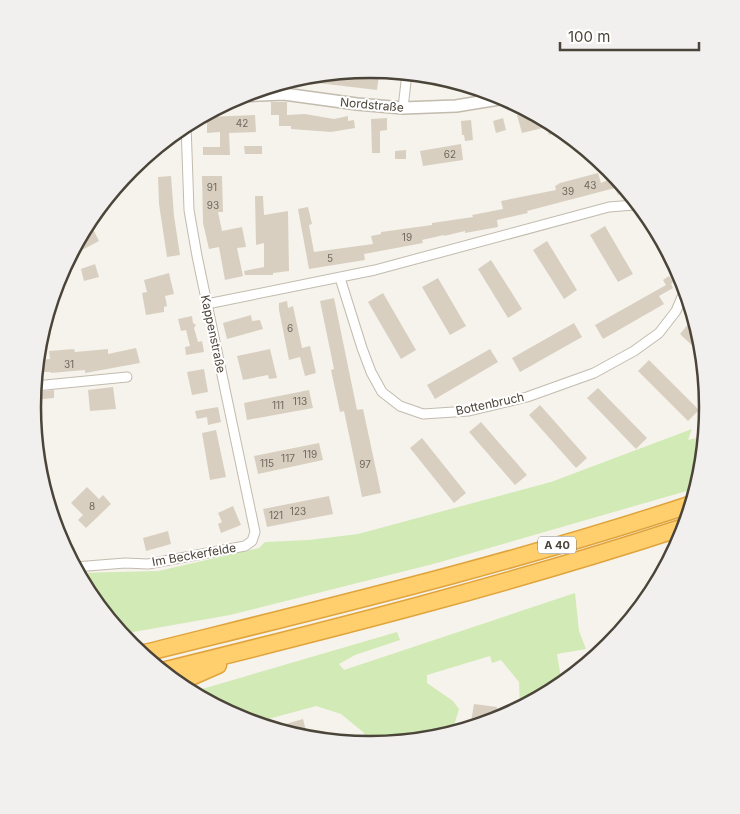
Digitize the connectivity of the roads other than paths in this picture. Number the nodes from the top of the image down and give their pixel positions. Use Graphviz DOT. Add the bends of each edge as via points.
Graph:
graph roads {
  1 [pos="406,80"];
  2 [pos="268,95"];
  3 [pos="487,100"];
  4 [pos="403,108"];
  5 [pos="186,134"];
  6 [pos="630,205"];
  7 [pos="340,278"];
  8 [pos="681,300"];
  9 [pos="207,304"];
  10 [pos="127,377"];
  11 [pos="42,385"];
  12 [pos="683,507"];
  13 [pos="675,531"];
  14 [pos="252,541"];
  15 [pos="83,566"];
  16 [pos="210,636"];
  17 [pos="143,644"];
  18 [pos="257,648"];
  19 [pos="151,652"];
  20 [pos="171,669"];
  21 [pos="186,679"];
  1 -- 4 [label="street"];
  2 -- 4 [label="street, Nordstraße"];
  3 -- 4 [label="street, Nordstraße"];
  5 -- 9 [label="street, Kappenstraße" via="189,210"];
  6 -- 7 [label="street" via="609,207"];
  7 -- 8 [label="street, Bottenbruch" via="362,348 382,392 400,406 423,414 469,411 594,373 659,333"];
  7 -- 9 [label="street"];
  9 -- 14 [label="street, Kappenstraße" via="255,532"];
  10 -- 11 [label="street"];
  12 -- 16 [label="highway, A 40" via="421,584"];
  13 -- 18 [label="highway, A 40"];
  14 -- 15 [label="street, Im Beckerfelde" via="245,546 148,564"];
  16 -- 17 [label="highway"];
  16 -- 19 [label="highway, A 40"];
  18 -- 20 [label="highway, A 40"];
  18 -- 21 [label="highway"];
}
